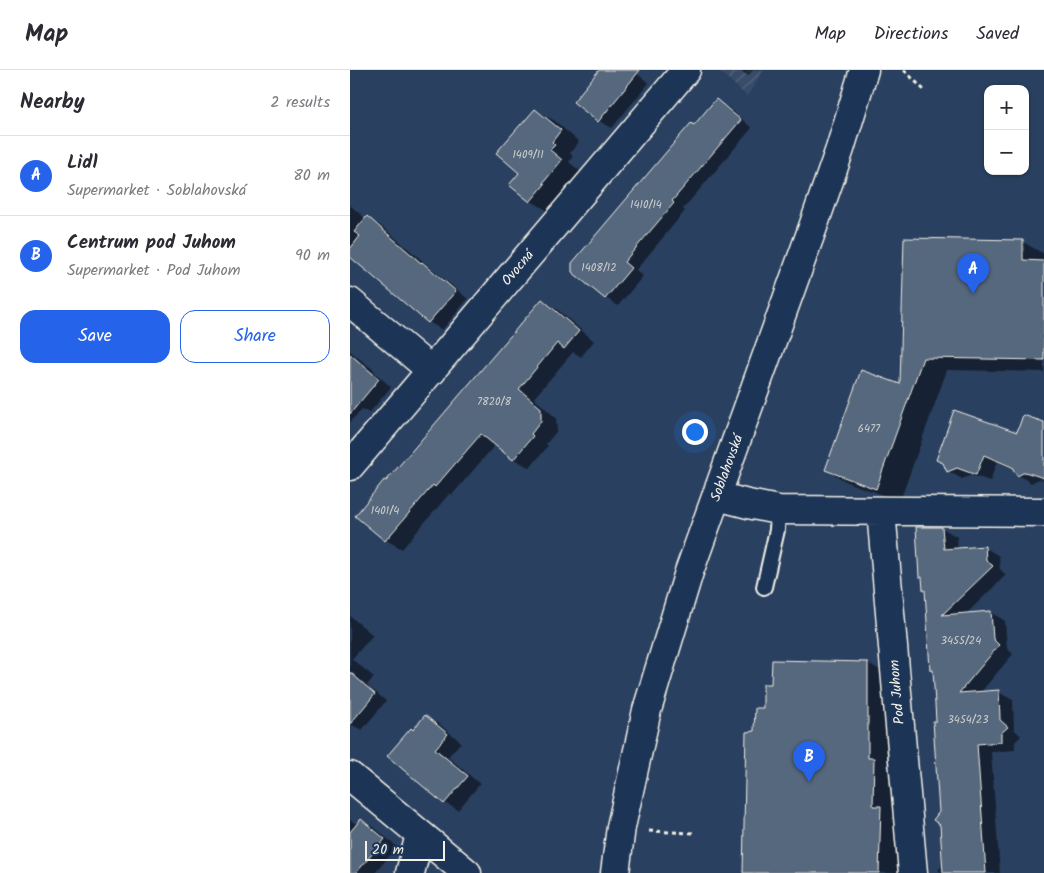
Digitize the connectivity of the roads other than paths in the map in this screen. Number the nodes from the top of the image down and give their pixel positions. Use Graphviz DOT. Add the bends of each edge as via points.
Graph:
graph roads {
  1 [pos="686,70"];
  2 [pos="864,70"];
  3 [pos="350,302"];
  4 [pos="432,371"];
  5 [pos="350,466"];
  6 [pos="717,496"];
  7 [pos="778,510"];
  8 [pos="881,511"];
  9 [pos="1044,512"];
  10 [pos="764,587"];
  11 [pos="350,776"];
  12 [pos="420,835"];
  13 [pos="410,873"];
  14 [pos="467,873"];
  15 [pos="615,873"];
  16 [pos="913,873"];
  1 -- 4 [label="street, Ovocná"];
  2 -- 6 [label="street, Soblahovská" via="840,149"];
  3 -- 4 [label="street"];
  4 -- 5 [label="street, Ovocná"];
  6 -- 7 [label="street"];
  6 -- 15 [label="street, Soblahovská" via="689,572 647,710 621,827"];
  7 -- 8 [label="street"];
  7 -- 10 [label="lane" via="777,530"];
  8 -- 9 [label="street"];
  8 -- 16 [label="street, Pod Juhom"];
  11 -- 12 [label="street"];
  12 -- 13 [label="street"];
  12 -- 14 [label="street"];
}
